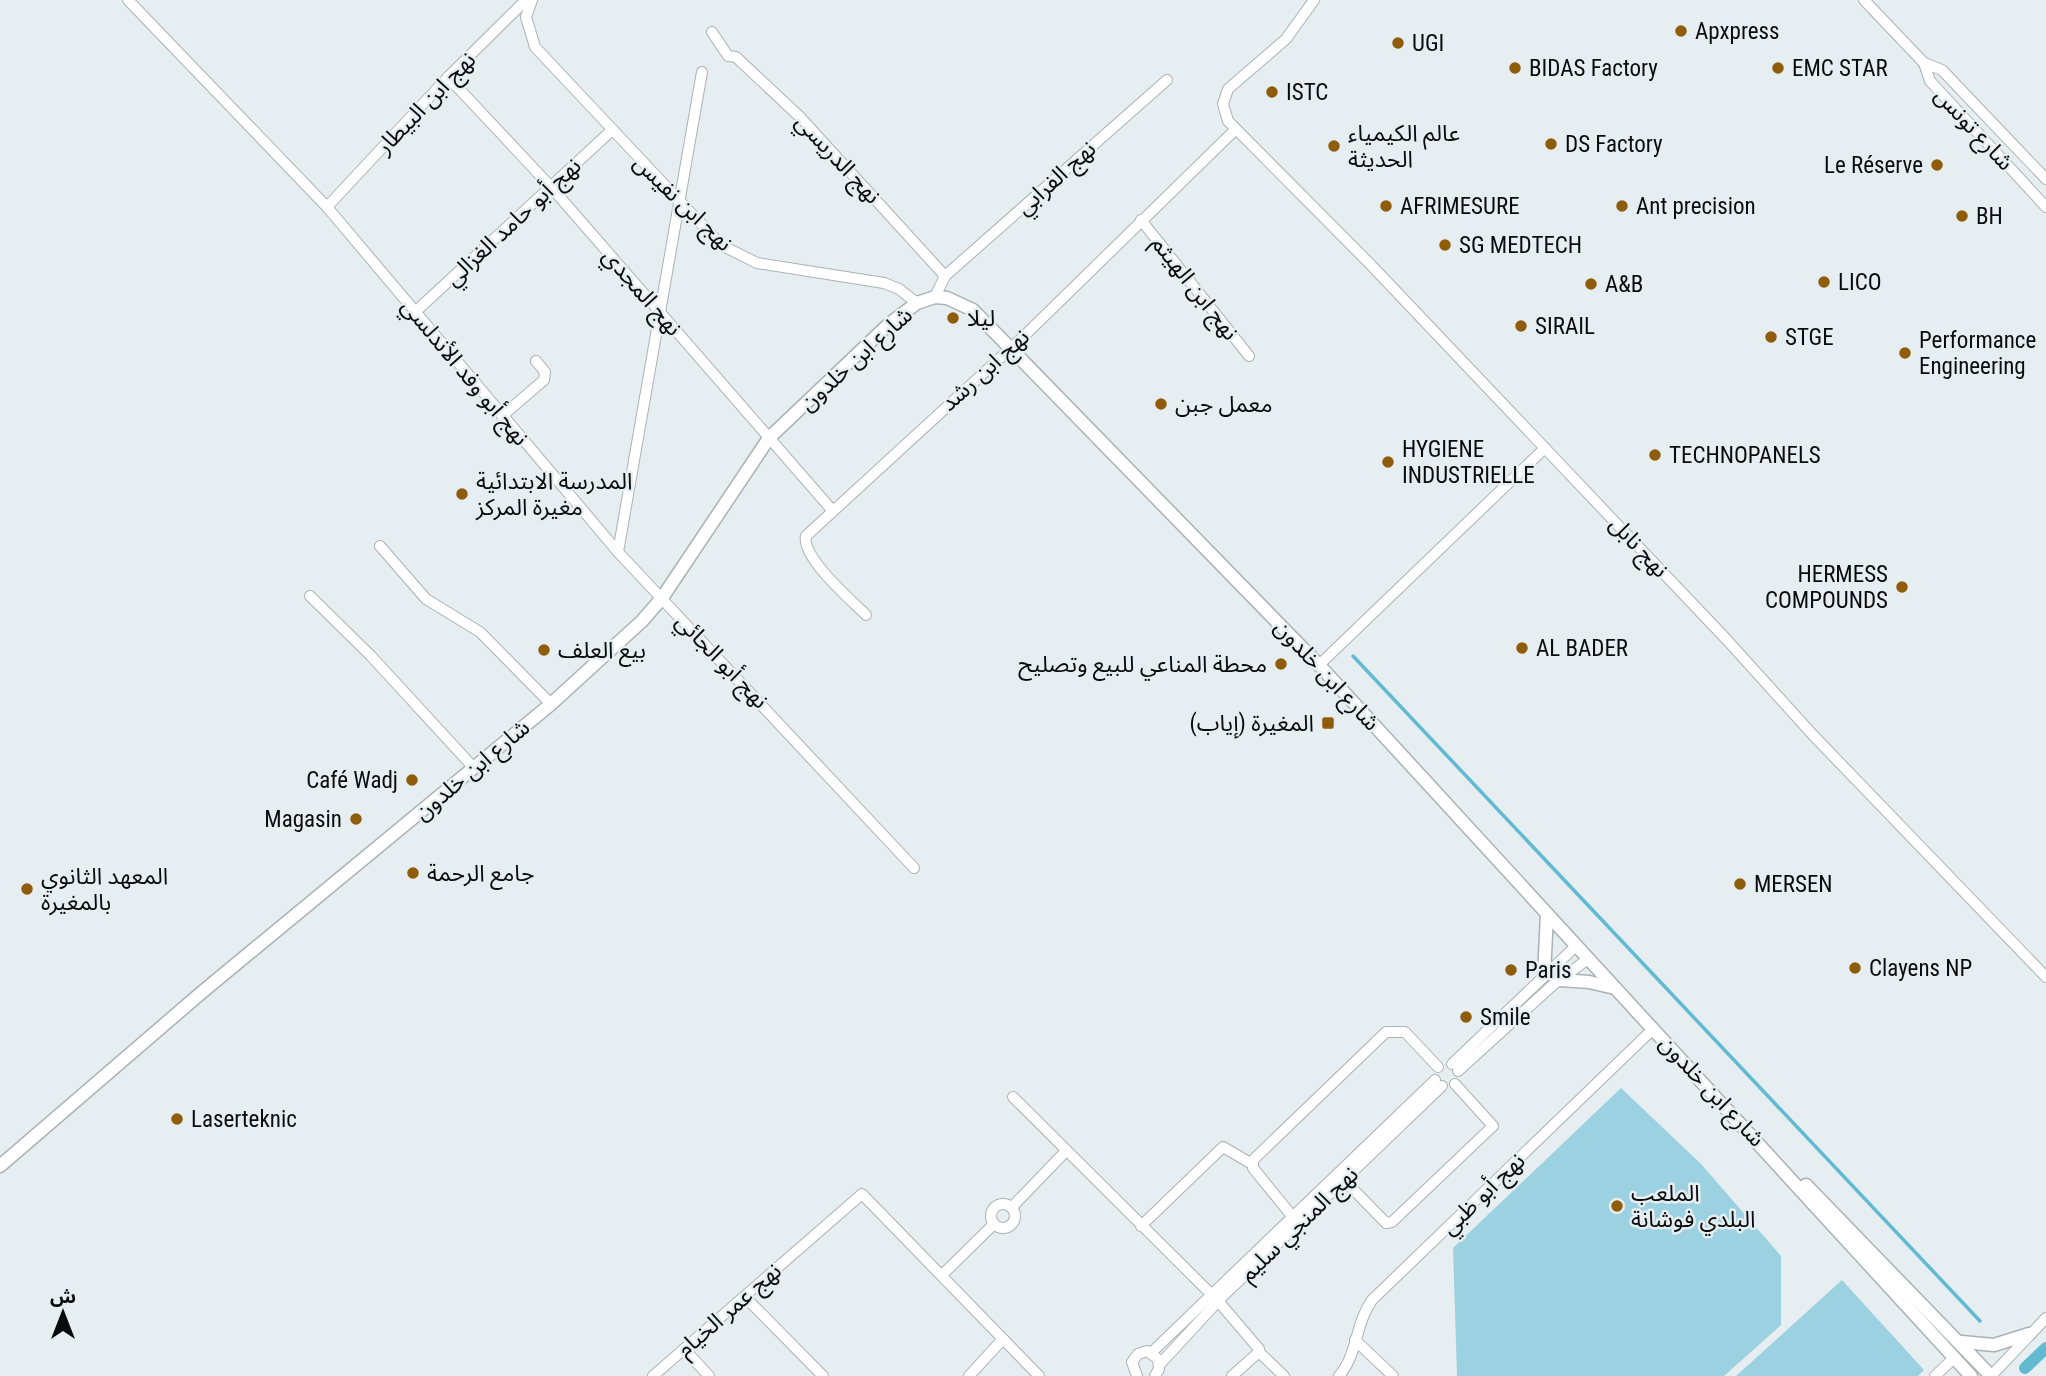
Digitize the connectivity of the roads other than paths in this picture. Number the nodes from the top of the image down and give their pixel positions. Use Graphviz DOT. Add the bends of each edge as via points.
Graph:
graph roads {
  1 [pos="128,0"];
  2 [pos="526,0"];
  3 [pos="532,0"];
  4 [pos="1314,0"];
  5 [pos="1864,0"];
  6 [pos="712,32"];
  7 [pos="1924,63"];
  8 [pos="702,72"];
  9 [pos="448,77"];
  10 [pos="1167,80"];
  11 [pos="1231,125"];
  12 [pos="611,131"];
  13 [pos="2046,179"];
  14 [pos="551,187"];
  15 [pos="679,204"];
  16 [pos="327,207"];
  17 [pos="2046,207"];
  18 [pos="1142,220"];
  19 [pos="945,276"];
  20 [pos="935,297"];
  21 [pos="917,303"];
  22 [pos="414,313"];
  23 [pos="659,313"];
  24 [pos="1009,349"];
  25 [pos="1249,356"];
  26 [pos="536,361"];
  27 [pos="502,416"];
  28 [pos="769,438"];
  29 [pos="1545,448"];
  30 [pos="832,510"];
  31 [pos="380,546"];
  32 [pos="618,552"];
  33 [pos="310,596"];
  34 [pos="662,598"];
  35 [pos="866,615"];
  36 [pos="1319,665"];
  37 [pos="551,704"];
  38 [pos="474,768"];
  39 [pos="914,868"];
  40 [pos="1547,914"];
  41 [pos="1576,946"];
  42 [pos="1588,959"];
  43 [pos="1544,975"];
  44 [pos="2046,977"];
  45 [pos="1560,980"];
  46 [pos="1615,988"];
  47 [pos="1653,1029"];
  48 [pos="1438,1067"];
  49 [pos="1455,1068"];
  50 [pos="1439,1083"];
  51 [pos="1455,1084"];
  52 [pos="1013,1097"];
  53 [pos="1065,1152"];
  54 [pos="1774,1158"];
  55 [pos="1252,1164"];
  56 [pos="0,1167"];
  57 [pos="1336,1173"];
  58 [pos="1345,1181"];
  59 [pos="1012,1207"];
  60 [pos="1292,1216"];
  61 [pos="994,1224"];
  62 [pos="1141,1226"];
  63 [pos="942,1275"];
  64 [pos="744,1297"];
  65 [pos="1214,1298"];
  66 [pos="2046,1318"];
  67 [pos="2029,1334"];
  68 [pos="1003,1339"];
  69 [pos="1355,1340"];
  70 [pos="1961,1341"];
  71 [pos="684,1349"];
  72 [pos="1259,1352"];
  73 [pos="1152,1353"];
  74 [pos="1954,1357"];
  75 [pos="1160,1364"];
  76 [pos="653,1376"];
  77 [pos="709,1376"];
  78 [pos="823,1376"];
  79 [pos="969,1376"];
  80 [pos="1039,1376"];
  81 [pos="1136,1376"];
  82 [pos="1154,1376"];
  83 [pos="1232,1376"];
  84 [pos="1284,1376"];
  85 [pos="1339,1376"];
  86 [pos="1394,1376"];
  87 [pos="1935,1376"];
  88 [pos="1971,1376"];
  89 [pos="1991,1376"];
  1 -- 16 [label="street, نهج أبو وفد الأندلسي"];
  2 -- 9 [label="street, نهج ابن البيطار"];
  3 -- 12 [label="street, نهج ابن نفيس" via="526,17 535,47"];
  4 -- 11 [label="street" via="1286,38 1227,89 1223,104"];
  5 -- 7 [label="street"];
  6 -- 19 [label="street, نهج الدريسي" via="728,56 736,57 801,118"];
  7 -- 13 [label="street, شارع تونس" via="1942,70"];
  7 -- 17 [label="street, شارع تونس" via="1930,81"];
  8 -- 15 [label="street"];
  9 -- 14 [label="street, نهج المجدي"];
  9 -- 16 [label="street, نهج ابن البيطار"];
  10 -- 19 [label="street, نهج الفرابي"];
  11 -- 18 [label="street, نهج ابن رشد"];
  11 -- 29 [label="street, نهج نابل"];
  12 -- 14 [label="street, نهج أبو حامد الغزالي"];
  12 -- 15 [label="street, نهج ابن نفيس"];
  14 -- 22 [label="street, نهج أبو حامد الغزالي"];
  14 -- 23 [label="street, نهج المجدي"];
  15 -- 21 [label="street, نهج ابن نفيس" via="721,245 741,257 884,283"];
  15 -- 23 [label="street"];
  16 -- 22 [label="street, نهج أبو وفد الأندلسي"];
  18 -- 24 [label="street, نهج ابن رشد"];
  18 -- 25 [label="street, نهج ابن الهيثم"];
  19 -- 20 [label="street"];
  20 -- 21 [label="street, شارع ابن خلدون"];
  20 -- 24 [label="street, شارع ابن خلدون" via="973,310"];
  21 -- 28 [label="street, شارع ابن خلدون"];
  22 -- 27 [label="street, نهج أبو وفد الأندلسي"];
  23 -- 28 [label="street, نهج المجدي"];
  23 -- 32 [label="street"];
  24 -- 30 [label="street, نهج ابن رشد"];
  24 -- 36 [label="street, شارع ابن خلدون"];
  26 -- 27 [label="street" via="545,372 544,380"];
  27 -- 32 [label="street, نهج أبو وفد الأندلسي"];
  28 -- 30 [label="street, نهج المجدي"];
  28 -- 34 [label="street, شارع ابن خلدون"];
  29 -- 36 [label="street"];
  29 -- 44 [label="street, نهج نابل"];
  30 -- 35 [label="street, نهج ابن رشد" via="806,536 806,547"];
  31 -- 37 [label="street" via="426,599 480,632"];
  32 -- 34 [label="street, نهج أبو وفد الأندلسي"];
  33 -- 38 [label="street"];
  34 -- 37 [label="street, شارع ابن خلدون"];
  34 -- 39 [label="street, نهج أبو الجائي"];
  36 -- 40 [label="street, شارع ابن خلدون"];
  37 -- 38 [label="street, شارع ابن خلدون"];
  38 -- 56 [label="street, شارع ابن خلدون" via="201,993"];
  40 -- 41 [label="street, شارع ابن خلدون"];
  40 -- 43 [label="street"];
  41 -- 42 [label="street, شارع ابن خلدون"];
  41 -- 43 [label="street"];
  42 -- 45 [label="street"];
  42 -- 46 [label="street, شارع ابن خلدون"];
  43 -- 49 [label="street"];
  45 -- 46 [label="street"];
  45 -- 49 [label="street"];
  46 -- 47 [label="street, شارع ابن خلدون"];
  47 -- 54 [label="street, شارع ابن خلدون"];
  47 -- 69 [label="street, نهج أبو ظبي" via="1372,1300"];
  48 -- 49 [label="street"];
  48 -- 50 [label="street"];
  48 -- 55 [label="street" via="1405,1032 1386,1032"];
  49 -- 51 [label="street"];
  50 -- 51 [label="street"];
  50 -- 57 [label="street, نهج المنجي سليم"];
  50 -- 58 [label="street, نهج المنجي سليم"];
  51 -- 58 [label="street" via="1493,1126 1392,1222 1386,1223"];
  52 -- 53 [label="street"];
  53 -- 59 [label="street"];
  53 -- 62 [label="street"];
  54 -- 70 [label="street" via="1812,1190"];
  54 -- 74 [label="street"];
  55 -- 60 [label="street"];
  55 -- 62 [label="street" via="1223,1147"];
  57 -- 58 [label="street"];
  57 -- 60 [label="street, نهج المنجي سليم"];
  58 -- 65 [label="street, نهج المنجي سليم"];
  59 -- 61 [label="street" via="1011,1225"];
  59 -- 61 [label="street" via="1003,1203 994,1207 990,1216"];
  60 -- 65 [label="street, نهج المنجي سليم"];
  61 -- 63 [label="street"];
  62 -- 65 [label="street"];
  63 -- 64 [label="street, نهج عمر الخيام" via="862,1194"];
  63 -- 68 [label="street"];
  64 -- 71 [label="street, نهج عمر الخيام"];
  64 -- 78 [label="street"];
  65 -- 72 [label="street"];
  65 -- 73 [label="street, نهج المنجي سليم"];
  65 -- 75 [label="street, نهج المنجي سليم"];
  66 -- 67 [label="street"];
  67 -- 70 [label="street" via="1994,1345"];
  67 -- 89 [label="street"];
  68 -- 79 [label="street"];
  68 -- 80 [label="street"];
  69 -- 85 [label="street, نهج أبو ظبي" via="1352,1357"];
  69 -- 86 [label="street"];
  70 -- 89 [label="street"];
  71 -- 76 [label="street, نهج عمر الخيام"];
  71 -- 77 [label="street"];
  72 -- 83 [label="street"];
  72 -- 84 [label="street"];
  73 -- 75 [label="street"];
  73 -- 81 [label="street, نهج المنجي سليم" via="1134,1357"];
  74 -- 87 [label="street"];
  74 -- 88 [label="street"];
  75 -- 82 [label="street, نهج المنجي سليم"];
}
